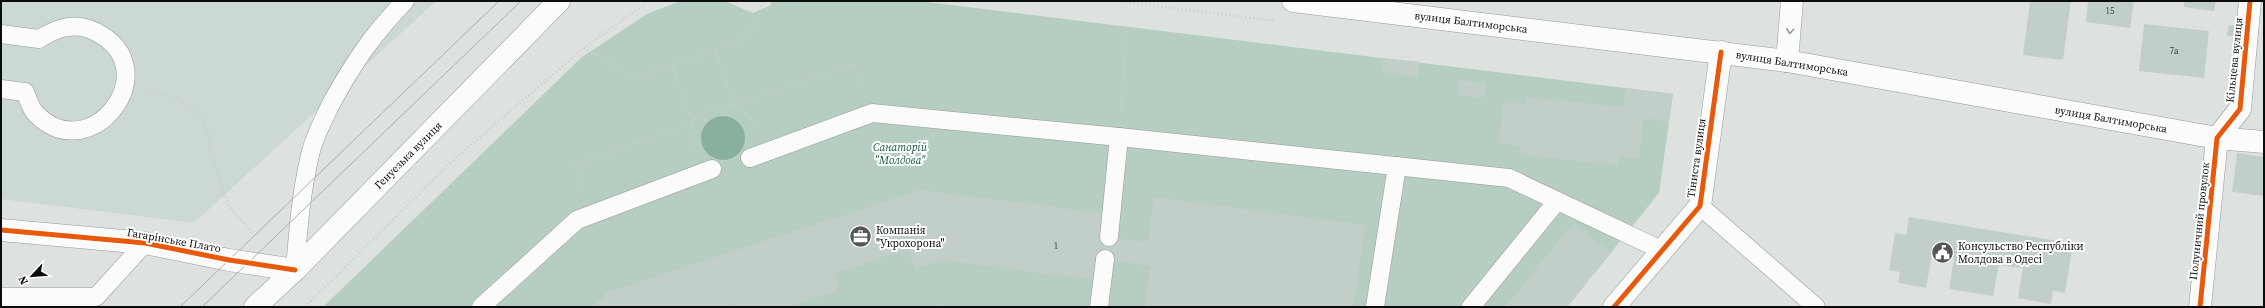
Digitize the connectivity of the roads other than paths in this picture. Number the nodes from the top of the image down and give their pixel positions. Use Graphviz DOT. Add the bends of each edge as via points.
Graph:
graph roads {
  1 [pos="405,1"];
  2 [pos="559,1"];
  3 [pos="1293,1"];
  4 [pos="1792,1"];
  5 [pos="2250,1"];
  6 [pos="1342,4"];
  7 [pos="1,34"];
  8 [pos="1721,52"];
  9 [pos="1787,61"];
  10 [pos="1,89"];
  11 [pos="1119,137"];
  12 [pos="2217,138"];
  13 [pos="2264,142"];
  14 [pos="750,158"];
  15 [pos="1397,166"];
  16 [pos="712,170"];
  17 [pos="1557,201"];
  18 [pos="1700,206"];
  19 [pos="1,230"];
  20 [pos="1109,237"];
  21 [pos="145,243"];
  22 [pos="1661,250"];
  23 [pos="1105,259"];
  24 [pos="295,270"];
  25 [pos="1,297"];
  26 [pos="93,302"];
  27 [pos="255,307"];
  28 [pos="481,307"];
  29 [pos="1099,307"];
  30 [pos="1375,307"];
  31 [pos="1471,307"];
  32 [pos="1614,307"];
  33 [pos="1816,307"];
  34 [pos="2200,307"];
  1 -- 24 [label="lane" via="379,28 353,63 324,118 310,154 300,213"];
  2 -- 24 [label="main road, Генуезька вулиця"];
  3 -- 6 [label="main road, вулиця Балтиморська"];
  4 -- 9 [label="main road, one-way"];
  5 -- 12 [label="main road, Кільцева вулиця" via="2240,109"];
  6 -- 8 [label="main road, вулиця Балтиморська"];
  7 -- 10 [label="lane" via="39,39 54,30 71,26 88,28 104,36 116,49 124,66 125,80 121,98 112,113 97,124 85,128 67,129 49,124 35,113 25,92"];
  8 -- 9 [label="main road, вулиця Балтиморська"];
  8 -- 18 [label="main road, Тіниста вулиця"];
  9 -- 12 [label="main road, вулиця Балтиморська"];
  11 -- 14 [label="lane" via="872,113"];
  11 -- 15 [label="lane"];
  11 -- 20 [label="lane"];
  12 -- 13 [label="main road, вулиця Балтиморська"];
  12 -- 34 [label="main road, Полуничний провулок"];
  15 -- 17 [label="lane" via="1509,178"];
  15 -- 30 [label="lane"];
  16 -- 28 [label="lane" via="577,220"];
  17 -- 22 [label="lane"];
  17 -- 31 [label="lane"];
  18 -- 22 [label="main road, Тіниста вулиця"];
  18 -- 33 [label="lane"];
  19 -- 21 [label="main road, Гагарінське Плато"];
  21 -- 24 [label="main road, Гагарінське Плато"];
  21 -- 26 [label="lane"];
  22 -- 32 [label="main road, Тіниста вулиця"];
  23 -- 29 [label="lane"];
  24 -- 27 [label="main road, Генуезька вулиця"];
  25 -- 26 [label="lane"];
}
